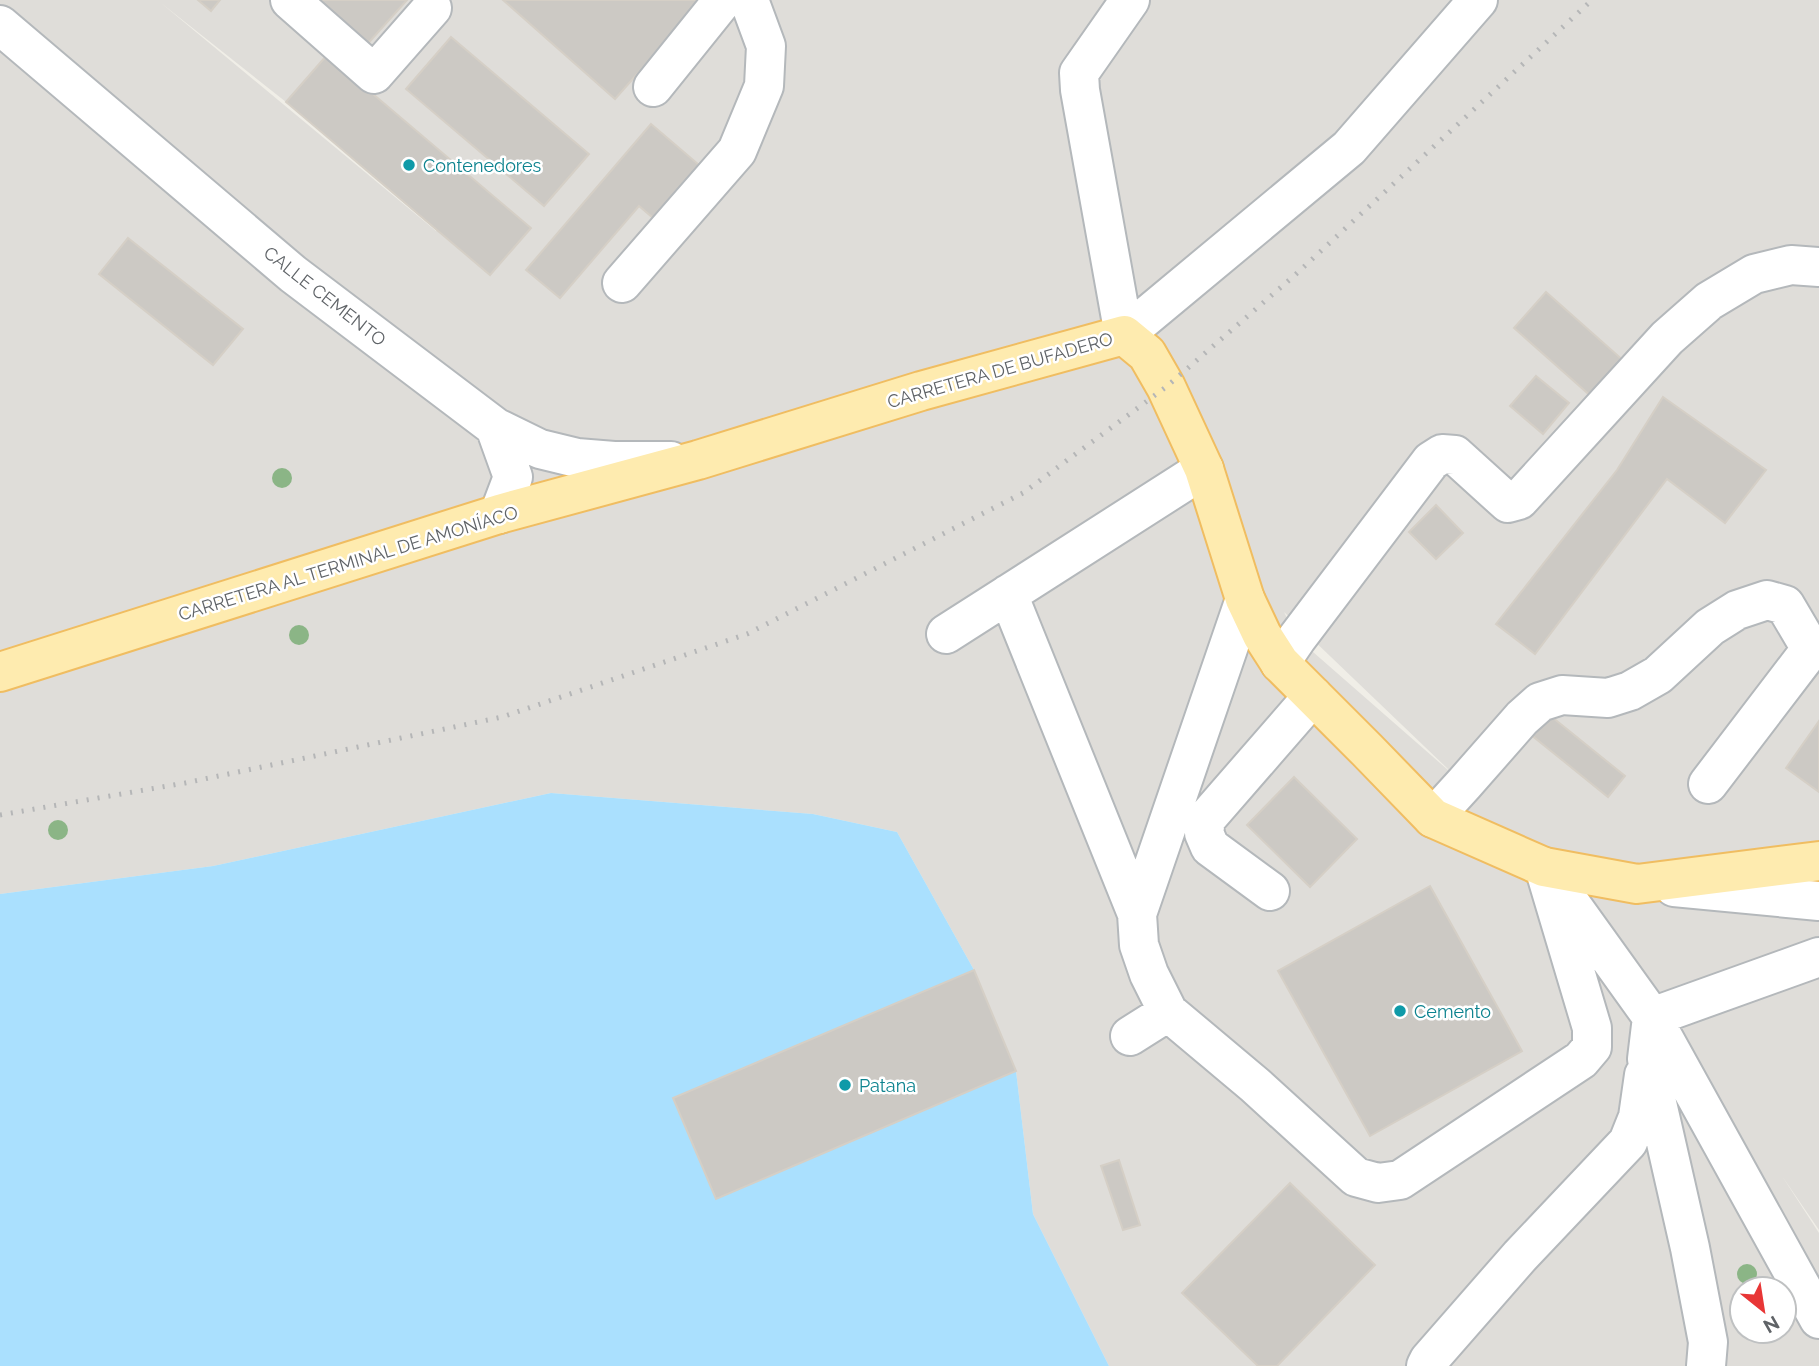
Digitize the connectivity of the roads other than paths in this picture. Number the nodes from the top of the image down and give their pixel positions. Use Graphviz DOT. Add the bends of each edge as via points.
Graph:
graph roads {
  1 [pos="290,0"];
  2 [pos="723,0"];
  3 [pos="749,0"];
  4 [pos="1130,0"];
  5 [pos="1478,0"];
  6 [pos="432,8"];
  7 [pos="0,25"];
  8 [pos="653,88"];
  9 [pos="1819,267"];
  10 [pos="622,283"];
  11 [pos="1124,335"];
  12 [pos="495,427"];
  13 [pos="698,460"];
  14 [pos="1204,469"];
  15 [pos="499,514"];
  16 [pos="1008,594"];
  17 [pos="1245,599"];
  18 [pos="946,634"];
  19 [pos="1280,663"];
  20 [pos="0,672"];
  21 [pos="1313,696"];
  22 [pos="1708,784"];
  23 [pos="1433,818"];
  24 [pos="1819,861"];
  25 [pos="1544,867"];
  26 [pos="1637,884"];
  27 [pos="1270,891"];
  28 [pos="1819,901"];
  29 [pos="1137,914"];
  30 [pos="1819,957"];
  31 [pos="1168,1012"];
  32 [pos="1652,1017"];
  33 [pos="1130,1036"];
  34 [pos="1647,1059"];
  35 [pos="1819,1319"];
  36 [pos="1426,1366"];
  37 [pos="1706,1366"];
  1 -- 6 [label="street" via="374,74"];
  2 -- 8 [label="street"];
  3 -- 10 [label="street" via="766,46 764,86 737,151"];
  4 -- 11 [label="street" via="1080,73"];
  5 -- 11 [label="street" via="1349,148"];
  7 -- 12 [label="street, CALLE CEMENTO" via="293,274"];
  9 -- 19 [label="street" via="1791,265 1754,274 1709,301 1667,338 1519,500 1508,503 1455,455 1442,454 1432,461"];
  11 -- 13 [label="main road, CARRETERA DE BUFADERO" via="920,391"];
  11 -- 14 [label="main road, CARRETERA DE BUFADERO" via="1147,354"];
  12 -- 13 [label="street, CALLE CEMENTO" via="540,449 577,458"];
  12 -- 15 [label="street" via="513,477"];
  13 -- 15 [label="main road, CARRETERA AL TERMINAL DE AMONÍACO"];
  14 -- 16 [label="street"];
  14 -- 17 [label="main road, CARRETERA DE BUFADERO"];
  15 -- 20 [label="main road, CARRETERA AL TERMINAL DE AMONÍACO"];
  16 -- 18 [label="street"];
  16 -- 29 [label="street"];
  17 -- 19 [label="main road, CARRETERA DE BUFADERO"];
  17 -- 29 [label="street"];
  19 -- 21 [label="main road, CARRETERA DE BUFADERO"];
  21 -- 23 [label="main road, CARRETERA DE BUFADERO"];
  21 -- 27 [label="street" via="1206,819 1204,833 1210,847"];
  22 -- 23 [label="street" via="1811,649 1785,605 1767,600 1737,610 1710,626 1658,675 1630,691 1608,698 1562,695 1540,702"];
  23 -- 25 [label="main road, CARRETERA DE BUFADERO"];
  24 -- 26 [label="main road, CARRETERA DE BUFADERO"];
  25 -- 26 [label="main road, CARRETERA DE BUFADERO"];
  25 -- 31 [label="street" via="1592,1028 1592,1047 1581,1060 1400,1180 1378,1183 1356,1177"];
  25 -- 32 [label="street"];
  26 -- 28 [label="street"];
  29 -- 31 [label="street" via="1139,945"];
  30 -- 32 [label="street"];
  31 -- 33 [label="street"];
  32 -- 34 [label="street"];
  32 -- 35 [label="street"];
  34 -- 36 [label="street" via="1638,1117 1628,1142 1520,1256"];
  34 -- 37 [label="street" via="1690,1248 1708,1342"];
}
